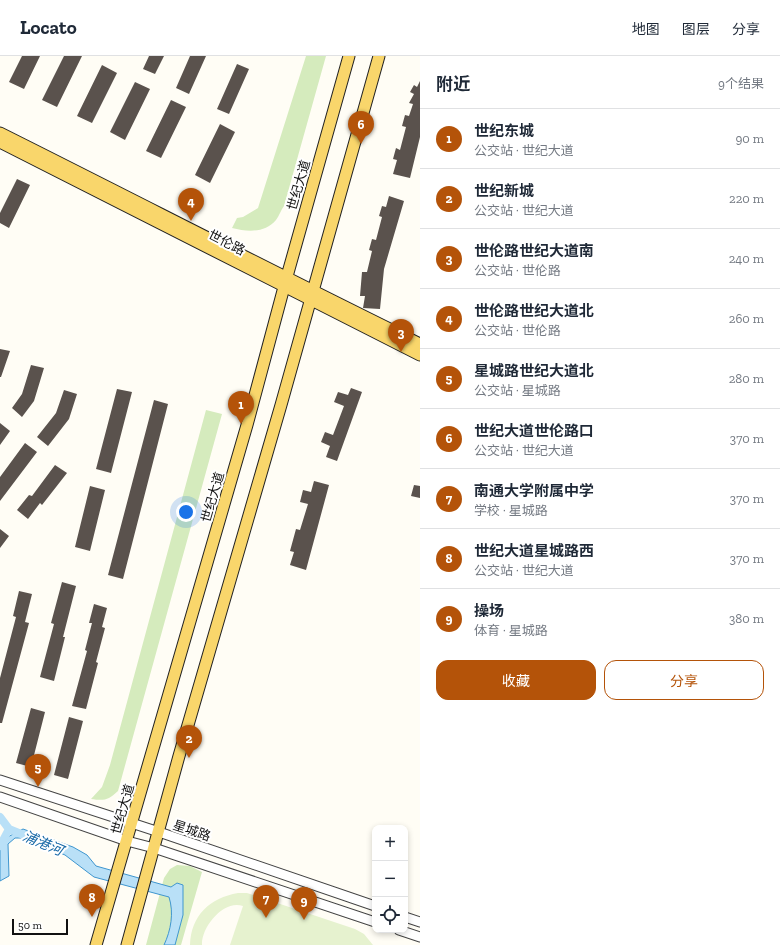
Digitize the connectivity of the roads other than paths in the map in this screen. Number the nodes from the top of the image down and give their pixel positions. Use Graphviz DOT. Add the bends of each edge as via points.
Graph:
graph roads {
  1 [pos="349,56"];
  2 [pos="379,56"];
  3 [pos="0,133"];
  4 [pos="0,142"];
  5 [pos="285,282"];
  6 [pos="312,296"];
  7 [pos="420,344"];
  8 [pos="420,355"];
  9 [pos="0,780"];
  10 [pos="0,797"];
  11 [pos="132,824"];
  12 [pos="159,832"];
  13 [pos="128,841"];
  14 [pos="154,848"];
  15 [pos="372,905"];
  16 [pos="408,918"];
  17 [pos="372,921"];
  18 [pos="420,922"];
  19 [pos="408,933"];
  20 [pos="420,937"];
  21 [pos="96,945"];
  22 [pos="127,945"];
  1 -- 5 [label="main road, 世纪大道"];
  2 -- 6 [label="main road"];
  3 -- 5 [label="main road, 世伦路" via="188,227"];
  4 -- 5 [label="main road, 世伦路"];
  5 -- 6 [label="main road, 世伦路"];
  5 -- 11 [label="main road, 世纪大道" via="247,425"];
  6 -- 7 [label="main road, 世伦路"];
  6 -- 8 [label="main road, 世伦路"];
  6 -- 12 [label="main road"];
  9 -- 11 [label="street, 星城路"];
  10 -- 13 [label="street"];
  11 -- 12 [label="street, 星城路"];
  11 -- 13 [label="main road, 世纪大道"];
  12 -- 14 [label="main road"];
  12 -- 15 [label="street, 星城路"];
  13 -- 14 [label="street"];
  13 -- 21 [label="main road, 世纪大道"];
  14 -- 17 [label="street"];
  14 -- 22 [label="main road"];
  16 -- 18 [label="street"];
  19 -- 20 [label="street"];
}
